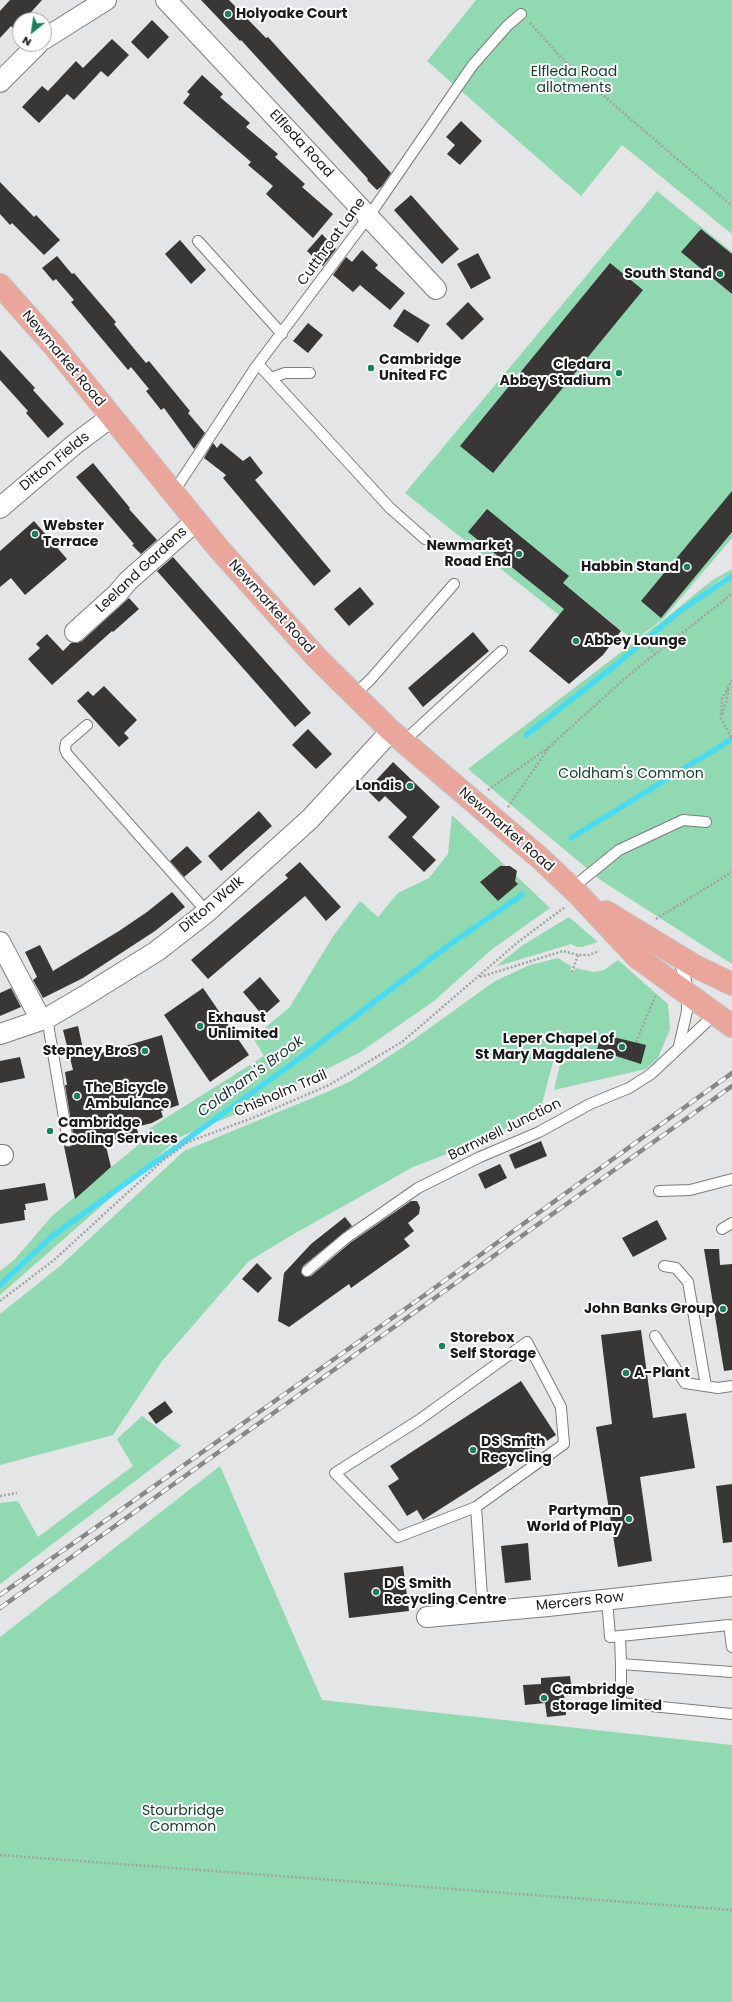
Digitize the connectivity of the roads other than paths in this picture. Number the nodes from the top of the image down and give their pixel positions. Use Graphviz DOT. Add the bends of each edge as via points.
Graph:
graph roads {
  1 [pos="106,0"];
  2 [pos="166,0"];
  3 [pos="521,14"];
  4 [pos="52,34"];
  5 [pos="30,52"];
  6 [pos="0,82"];
  7 [pos="370,216"];
  8 [pos="198,241"];
  9 [pos="0,285"];
  10 [pos="436,289"];
  11 [pos="282,334"];
  12 [pos="258,364"];
  13 [pos="310,373"];
  14 [pos="271,378"];
  15 [pos="111,417"];
  16 [pos="173,493"];
  17 [pos="0,508"];
  18 [pos="196,521"];
  19 [pos="425,539"];
  20 [pos="454,584"];
  21 [pos="80,619"];
  22 [pos="502,651"];
  23 [pos="354,695"];
  24 [pos="87,725"];
  25 [pos="397,736"];
  26 [pos="706,822"];
  27 [pos="575,891"];
  28 [pos="207,912"];
  29 [pos="0,942"];
  30 [pos="664,948"];
  31 [pos="731,984"];
  32 [pos="687,995"];
  33 [pos="714,1015"];
  34 [pos="44,1019"];
  35 [pos="732,1026"];
  36 [pos="0,1034"];
  37 [pos="678,1046"];
  38 [pos="68,1141"];
  39 [pos="732,1178"];
  40 [pos="659,1191"];
  41 [pos="732,1223"];
  42 [pos="722,1229"];
  43 [pos="664,1266"];
  44 [pos="307,1270"];
  45 [pos="655,1336"];
  46 [pos="706,1386"];
  47 [pos="732,1386"];
  48 [pos="476,1507"];
  49 [pos="732,1586"];
  50 [pos="607,1599"];
  51 [pos="483,1612"];
  52 [pos="427,1617"];
  53 [pos="620,1636"];
  54 [pos="732,1647"];
  55 [pos="622,1664"];
  56 [pos="732,1672"];
  57 [pos="732,1714"];
  1 -- 4 [label="street"];
  2 -- 7 [label="street, Elfleda Road"];
  3 -- 7 [label="lane, Cutthroat Lane" via="472,66"];
  5 -- 6 [label="street"];
  7 -- 10 [label="street, Elfleda Road"];
  7 -- 11 [label="lane, Cutthroat Lane"];
  8 -- 11 [label="lane"];
  9 -- 15 [label="main road, Newmarket Road" via="55,347"];
  11 -- 12 [label="lane, Cutthroat Lane"];
  12 -- 14 [label="lane"];
  12 -- 16 [label="lane, Cutthroat Lane"];
  13 -- 14 [label="lane" via="284,374"];
  14 -- 19 [label="lane" via="390,508"];
  15 -- 16 [label="main road, Newmarket Road"];
  15 -- 17 [label="street, Ditton Fields" via="74,444"];
  16 -- 18 [label="main road, Newmarket Road"];
  18 -- 21 [label="street, Leeland Gardens" via="128,581 117,594"];
  18 -- 23 [label="main road, Newmarket Road" via="317,658"];
  20 -- 23 [label="lane"];
  22 -- 25 [label="lane"];
  23 -- 25 [label="main road, Newmarket Road"];
  24 -- 28 [label="lane" via="66,743 64,749 67,754"];
  25 -- 27 [label="main road, Newmarket Road" via="498,821"];
  25 -- 28 [label="street, Ditton Walk"];
  26 -- 27 [label="lane" via="683,820 619,850"];
  27 -- 30 [label="main road, Newmarket Road"];
  27 -- 32 [label="main road, Newmarket Road" via="637,957"];
  28 -- 34 [label="street, Ditton Walk" via="157,951"];
  29 -- 34 [label="street"];
  30 -- 31 [label="main road, Newmarket Road"];
  30 -- 32 [label="lane" via="680,965 686,980"];
  31 -- 33 [label="main road" via="716,986 710,992 709,1000"];
  32 -- 33 [label="main road, Newmarket Road"];
  32 -- 37 [label="lane" via="687,1011"];
  33 -- 35 [label="main road, Newmarket Road"];
  33 -- 37 [label="lane, Barnwell Junction"];
  34 -- 36 [label="street, Ditton Walk"];
  34 -- 38 [label="lane"];
  37 -- 44 [label="lane, Barnwell Junction" via="651,1074 628,1088 418,1188 346,1238"];
  39 -- 40 [label="lane" via="690,1190"];
  41 -- 42 [label="lane"];
  43 -- 46 [label="lane" via="676,1268 688,1282"];
  45 -- 46 [label="lane" via="685,1383"];
  46 -- 47 [label="lane"];
  48 -- 48 [label="lane" via="398,1537 335,1473 419,1420 526,1342 561,1407 564,1444"];
  48 -- 51 [label="lane"];
  49 -- 50 [label="street, Mercers Row"];
  50 -- 51 [label="street, Mercers Row"];
  50 -- 53 [label="lane" via="610,1637"];
  51 -- 52 [label="street, Mercers Row"];
  53 -- 54 [label="lane" via="730,1626"];
  53 -- 55 [label="lane"];
  55 -- 56 [label="lane"];
  55 -- 57 [label="lane" via="621,1703"];
}
